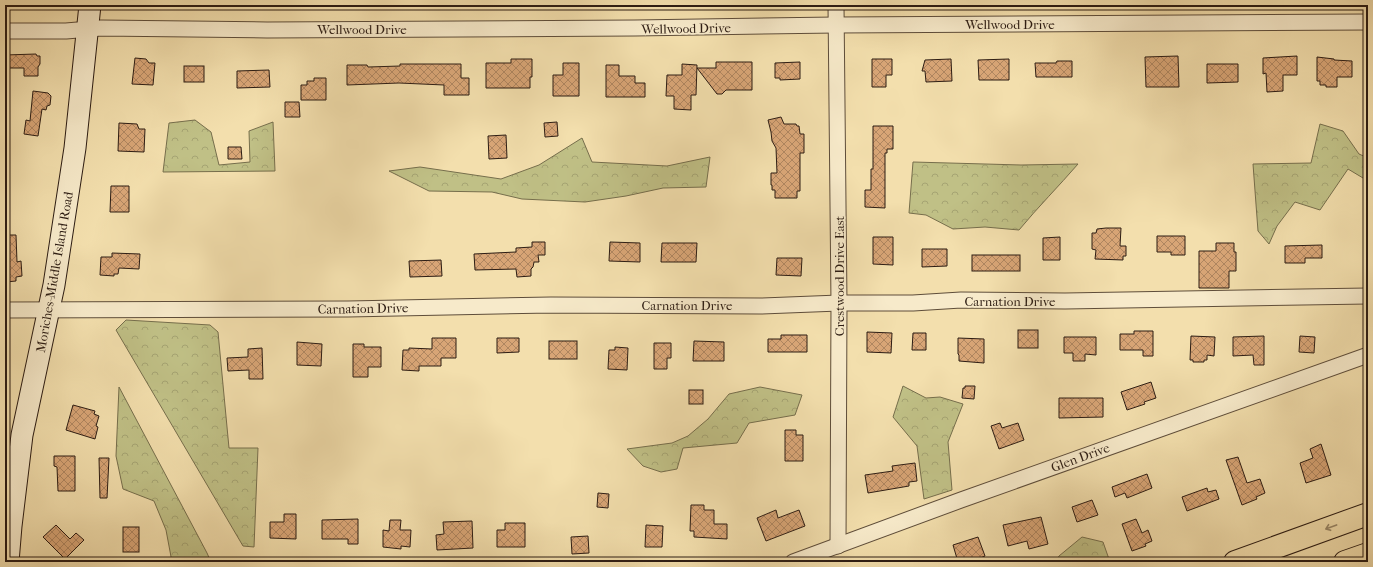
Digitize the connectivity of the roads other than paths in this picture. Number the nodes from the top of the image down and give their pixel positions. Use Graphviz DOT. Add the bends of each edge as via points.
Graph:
graph roads {
  1 [pos="90,5"];
  2 [pos="836,5"];
  3 [pos="1368,22"];
  4 [pos="836,25"];
  5 [pos="88,29"];
  6 [pos="5,32"];
  7 [pos="1368,296"];
  8 [pos="839,303"];
  9 [pos="5,310"];
  10 [pos="49,311"];
  11 [pos="1368,355"];
  12 [pos="1368,514"];
  13 [pos="838,546"];
  14 [pos="1368,554"];
  15 [pos="8,562"];
  16 [pos="793,562"];
  17 [pos="1234,562"];
  18 [pos="1345,562"];
  1 -- 5 [label="main road, Moriches-Middle Island Road"];
  2 -- 4 [label="street, Crestwood Drive East"];
  3 -- 4 [label="street, Wellwood Drive"];
  4 -- 5 [label="street, Wellwood Drive"];
  4 -- 8 [label="street, Crestwood Drive East"];
  5 -- 6 [label="street, Wellwood Drive"];
  5 -- 10 [label="main road, Moriches-Middle Island Road" via="75,148"];
  7 -- 8 [label="street, Carnation Drive"];
  8 -- 10 [label="street, Carnation Drive" via="761,306 559,305"];
  8 -- 13 [label="street, Crestwood Drive East"];
  9 -- 10 [label="street, Carnation Drive"];
  10 -- 15 [label="main road, Moriches-Middle Island Road" via="22,435"];
  11 -- 13 [label="street, Glen Drive"];
  12 -- 17 [label="highway, one-way"];
  13 -- 16 [label="street, Glen Drive"];
  14 -- 18 [label="highway"];
}
